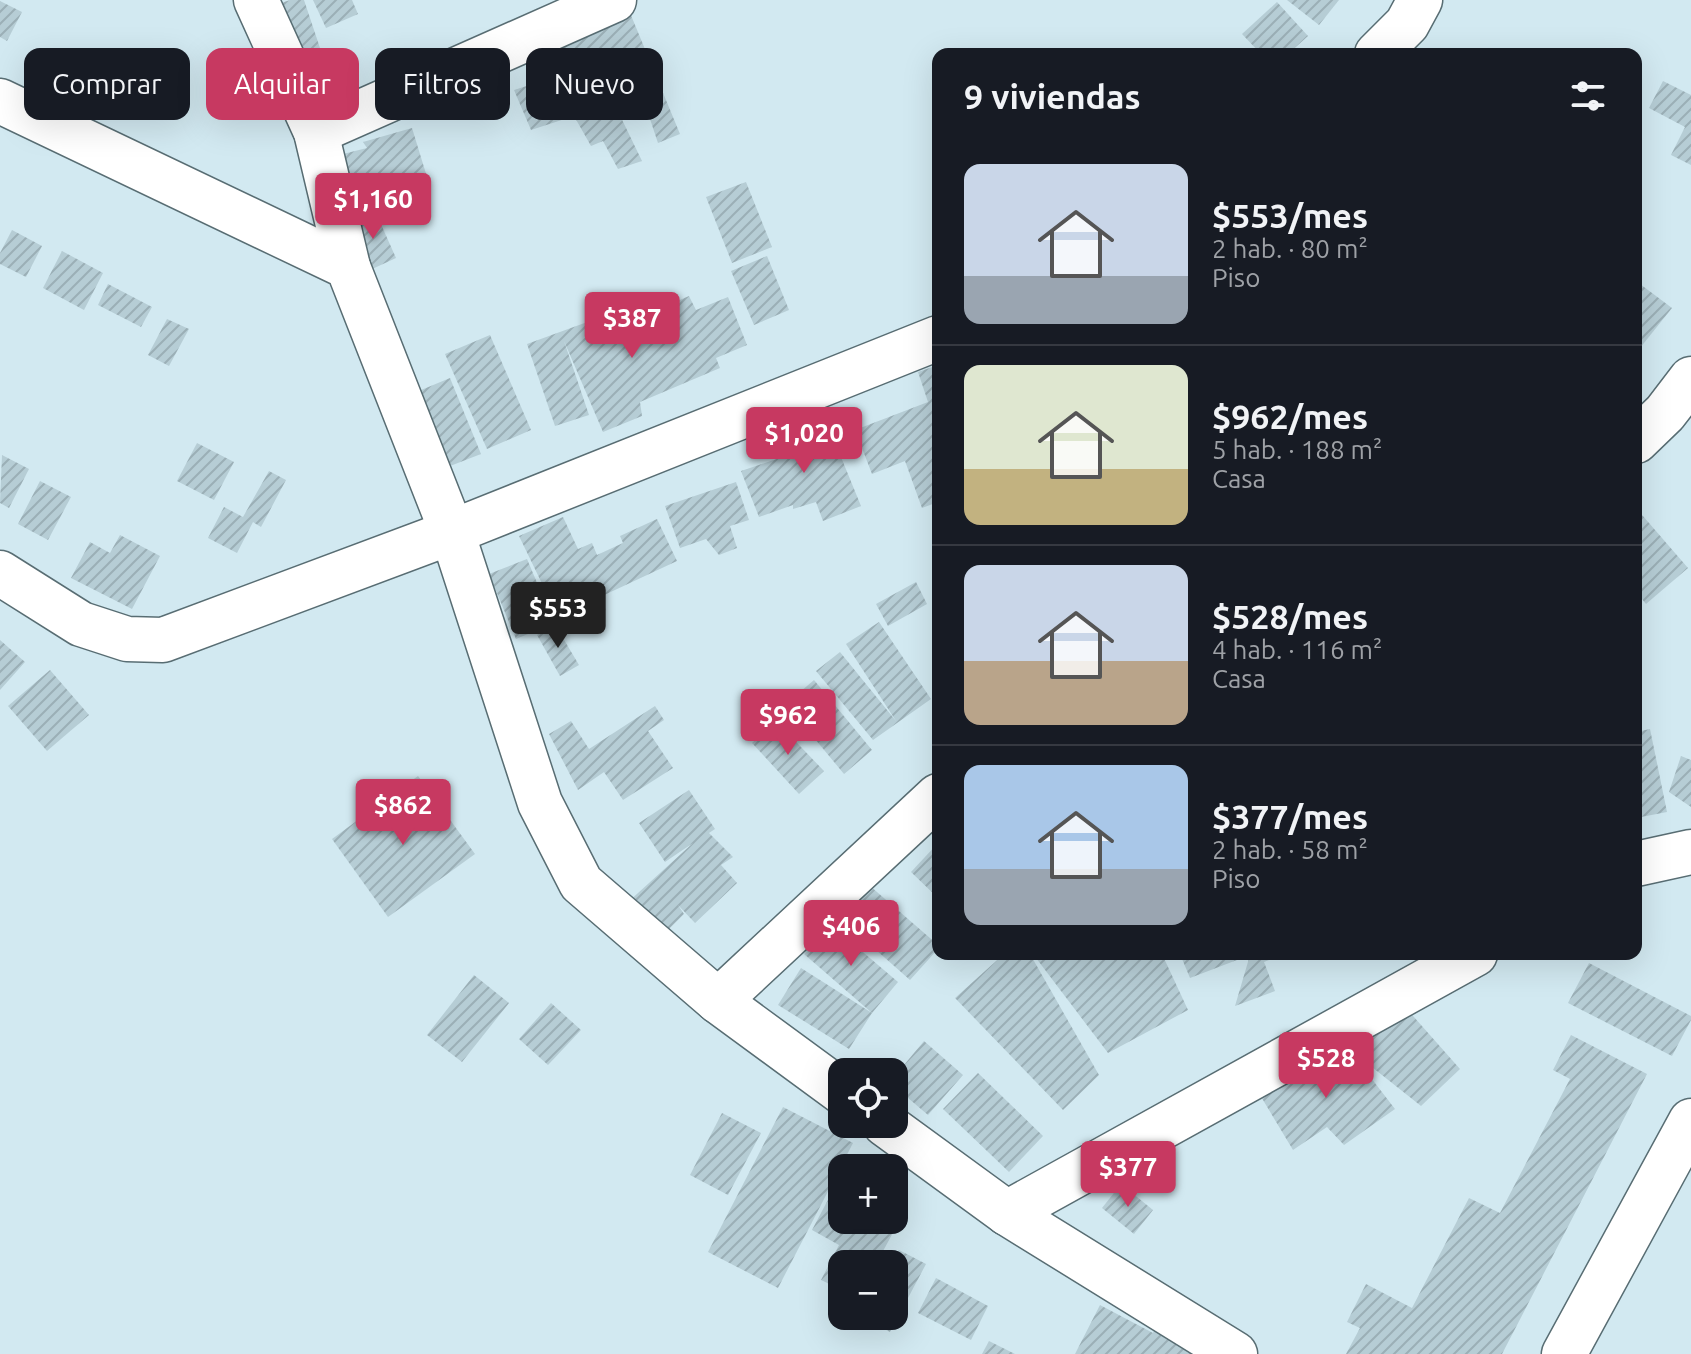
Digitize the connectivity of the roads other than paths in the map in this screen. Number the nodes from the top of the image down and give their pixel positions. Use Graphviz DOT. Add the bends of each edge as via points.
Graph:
graph roads {
  1 [pos="256,0"];
  2 [pos="614,0"];
  3 [pos="1420,0"];
  4 [pos="1383,48"];
  5 [pos="0,101"];
  6 [pos="316,132"];
  7 [pos="348,267"];
  8 [pos="932,340"];
  9 [pos="1691,379"];
  10 [pos="1642,435"];
  11 [pos="452,532"];
  12 [pos="0,573"];
  13 [pos="932,802"];
  14 [pos="1691,852"];
  15 [pos="1642,861"];
  16 [pos="1464,960"];
  17 [pos="718,1001"];
  18 [pos="828,1082"];
  19 [pos="1691,1121"];
  20 [pos="904,1138"];
  21 [pos="1007,1213"];
  22 [pos="1235,1354"];
  23 [pos="1564,1354"];
  1 -- 6 [label="street"];
  2 -- 6 [label="street"];
  3 -- 4 [label="street" via="1407,24"];
  5 -- 7 [label="street"];
  6 -- 7 [label="street"];
  7 -- 11 [label="street"];
  8 -- 11 [label="street"];
  9 -- 10 [label="street"];
  11 -- 12 [label="street" via="163,640 127,639 81,624"];
  11 -- 17 [label="street" via="540,803 581,883"];
  13 -- 17 [label="street"];
  14 -- 15 [label="street"];
  16 -- 21 [label="street"];
  17 -- 18 [label="street"];
  19 -- 23 [label="street"];
  20 -- 21 [label="street"];
  21 -- 22 [label="street"];
}
